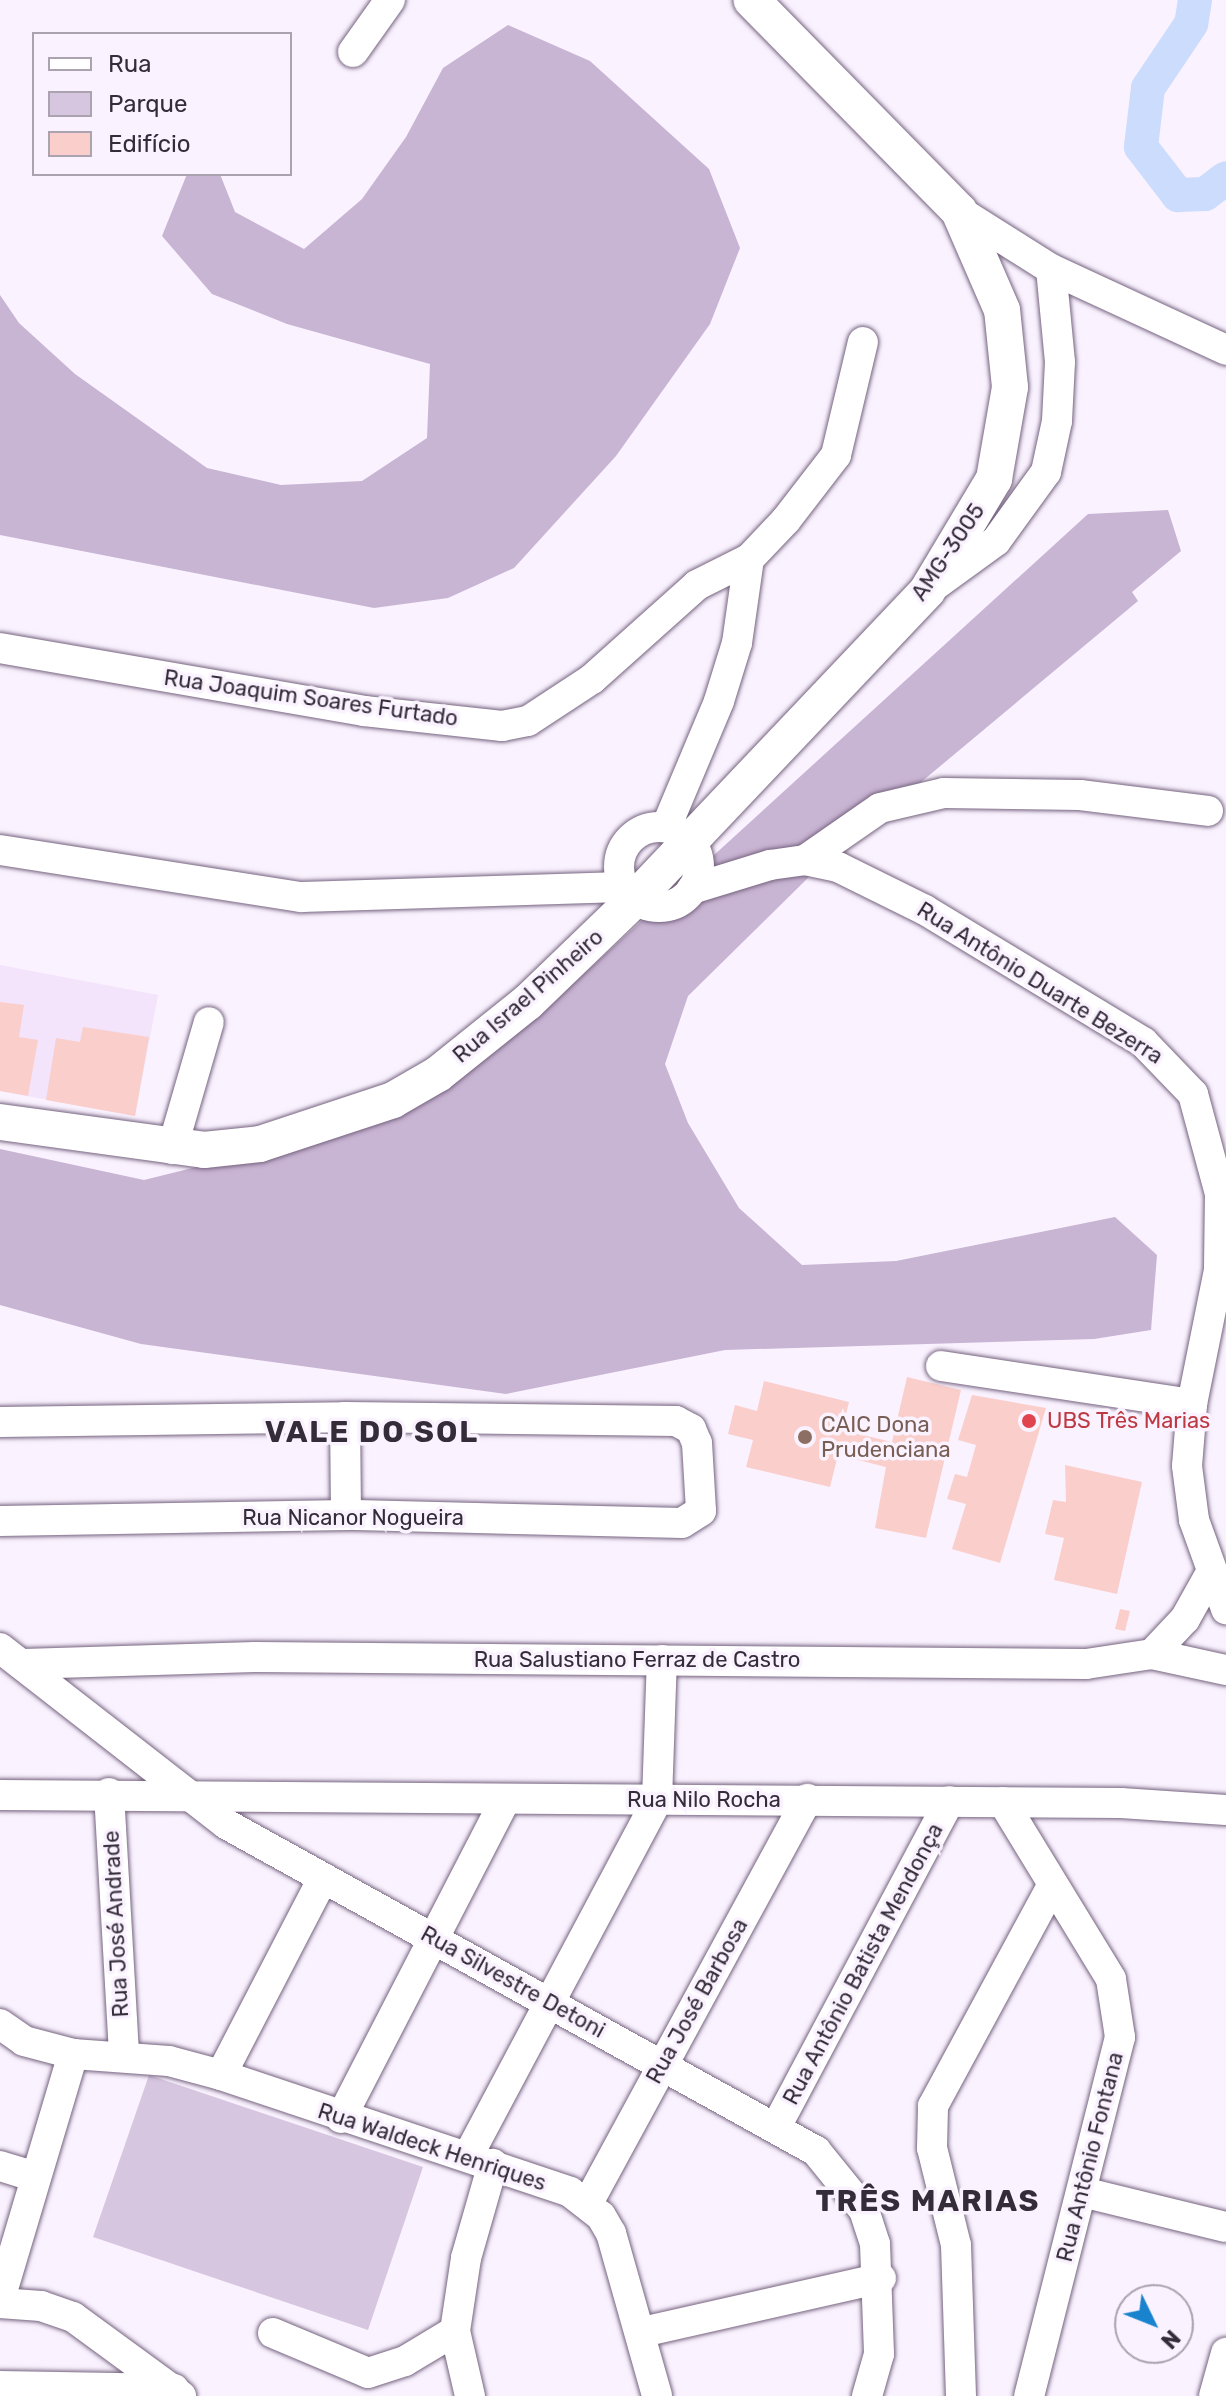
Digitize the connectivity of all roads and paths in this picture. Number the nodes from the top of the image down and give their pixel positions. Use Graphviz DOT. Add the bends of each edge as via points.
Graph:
graph roads {
  1 [pos="390,0"];
  2 [pos="752,0"];
  3 [pos="353,52"];
  4 [pos="959,211"];
  5 [pos="1051,269"];
  6 [pos="863,342"];
  7 [pos="1226,350"];
  8 [pos="749,559"];
  9 [pos="927,591"];
  10 [pos="0,648"];
  11 [pos="1208,811"];
  12 [pos="679,833"];
  13 [pos="0,850"];
  14 [pos="805,860"];
  15 [pos="692,889"];
  16 [pos="629,894"];
  17 [pos="209,1022"];
  18 [pos="0,1122"];
  19 [pos="172,1149"];
  20 [pos="941,1366"];
  21 [pos="1192,1404"];
  22 [pos="345,1417"];
  23 [pos="0,1422"];
  24 [pos="346,1515"];
  25 [pos="0,1521"];
  26 [pos="1209,1576"];
  27 [pos="1226,1609"];
  28 [pos="1152,1654"];
  29 [pos="12,1656"];
  30 [pos="662,1660"];
  31 [pos="1226,1670"];
  32 [pos="109,1793"];
  33 [pos="181,1794"];
  34 [pos="0,1795"];
  35 [pos="807,1799"];
  36 [pos="505,1800"];
  37 [pos="657,1800"];
  38 [pos="949,1801"];
  39 [pos="1003,1802"];
  40 [pos="1223,1817"];
  41 [pos="323,1878"];
  42 [pos="1051,1888"];
  43 [pos="433,1938"];
  44 [pos="552,2003"];
  45 [pos="0,2024"];
  46 [pos="73,2054"];
  47 [pos="124,2055"];
  48 [pos="661,2065"];
  49 [pos="221,2075"];
  50 [pos="341,2118"];
  51 [pos="776,2127"];
  52 [pos="480,2160"];
  53 [pos="0,2166"];
  54 [pos="35,2177"];
  55 [pos="1082,2192"];
  56 [pos="588,2203"];
  57 [pos="1226,2227"];
  58 [pos="881,2278"];
  59 [pos="0,2301"];
  60 [pos="455,2331"];
  61 [pos="642,2332"];
  62 [pos="273,2333"];
  63 [pos="1226,2353"];
  64 [pos="0,2386"];
  65 [pos="178,2392"];
  66 [pos="470,2396"];
  67 [pos="657,2396"];
  68 [pos="867,2396"];
  69 [pos="961,2396"];
  70 [pos="1029,2396"];
  71 [pos="1214,2396"];
  1 -- 3 [label="street"];
  2 -- 4 [label="main road, AMG-3005"];
  4 -- 5 [label="street"];
  4 -- 9 [label="main road, AMG-3005" via="1002,310 1009,400 994,479"];
  5 -- 7 [label="street"];
  5 -- 9 [label="street" via="1060,362 1057,421 1046,472 996,541"];
  6 -- 8 [label="street, Rua Joaquim Soares Furtado" via="836,455"];
  8 -- 10 [label="street, Rua Joaquim Soares Furtado" via="697,585 549,710 502,726 364,711"];
  8 -- 12 [label="street" via="737,643"];
  9 -- 12 [label="main road, AMG-3005"];
  11 -- 14 [label="street" via="1080,795 944,793 880,808"];
  12 -- 15 [label="street" via="700,863"];
  12 -- 16 [label="main road, AMG-3005"];
  13 -- 16 [label="street" via="301,897"];
  14 -- 15 [label="street, Rua Antônio Duarte Bezerra" via="737,872"];
  14 -- 21 [label="street, Rua Antônio Duarte Bezerra" via="838,867 925,910 1143,1042 1193,1094 1220,1194 1219,1270"];
  15 -- 16 [label="street, Rua Antônio Duarte Bezerra" via="671,905"];
  16 -- 19 [label="main road, Rua Israel Pinheiro" via="486,1037 393,1100 260,1144"];
  17 -- 19 [label="street"];
  18 -- 19 [label="main road, Rua Israel Pinheiro"];
  20 -- 21 [label="street"];
  21 -- 26 [label="street, Rua Antônio Duarte Bezerra" via="1187,1466"];
  22 -- 23 [label="street"];
  22 -- 24 [label="street"];
  22 -- 24 [label="street, Rua Nicanor Nogueira" via="683,1423 697,1443 701,1511 682,1523"];
  24 -- 25 [label="street, Rua Nicanor Nogueira"];
  26 -- 27 [label="street, Rua Antônio Duarte Bezerra"];
  26 -- 28 [label="street" via="1185,1619"];
  28 -- 30 [label="street, Rua Salustiano Ferraz de Castro" via="1086,1664"];
  28 -- 31 [label="street"];
  29 -- 30 [label="street, Rua Salustiano Ferraz de Castro"];
  29 -- 33 [label="street, Rua Silvestre Detoni"];
  30 -- 37 [label="street"];
  32 -- 33 [label="street, Rua Nilo Rocha"];
  32 -- 34 [label="street, Rua Nilo Rocha"];
  32 -- 47 [label="street, Rua José Andrade"];
  33 -- 36 [label="street, Rua Nilo Rocha"];
  33 -- 41 [label="street, Rua Silvestre Detoni"];
  35 -- 37 [label="street, Rua Nilo Rocha"];
  35 -- 38 [label="street, Rua Nilo Rocha"];
  35 -- 48 [label="street, Rua José Barbosa"];
  36 -- 37 [label="street, Rua Nilo Rocha"];
  36 -- 43 [label="street"];
  37 -- 44 [label="street"];
  38 -- 39 [label="street, Rua Nilo Rocha"];
  38 -- 51 [label="street, Rua Antônio Batista Mendonça"];
  39 -- 40 [label="street, Rua Nilo Rocha"];
  39 -- 42 [label="street, Rua Antônio Fontana"];
  41 -- 43 [label="street, Rua Silvestre Detoni"];
  41 -- 49 [label="street"];
  42 -- 55 [label="street, Rua Antônio Fontana" via="1111,1979 1118,2006 1112,2084"];
  42 -- 69 [label="street" via="931,2114 956,2245"];
  43 -- 44 [label="street, Rua Silvestre Detoni"];
  43 -- 50 [label="street"];
  44 -- 48 [label="street, Rua Silvestre Detoni"];
  44 -- 52 [label="street"];
  45 -- 46 [label="street, Rua Waldeck Henriques" via="24,2041"];
  46 -- 47 [label="street, Rua Waldeck Henriques"];
  46 -- 54 [label="street"];
  47 -- 49 [label="street, Rua Waldeck Henriques"];
  48 -- 51 [label="street, Rua Silvestre Detoni"];
  48 -- 56 [label="street, Rua José Barbosa"];
  49 -- 50 [label="street, Rua Waldeck Henriques"];
  50 -- 52 [label="street, Rua Waldeck Henriques"];
  51 -- 58 [label="street, Rua Silvestre Detoni" via="816,2151 864,2210"];
  52 -- 56 [label="street, Rua Waldeck Henriques"];
  52 -- 60 [label="street"];
  53 -- 54 [label="street"];
  54 -- 59 [label="street"];
  55 -- 57 [label="street"];
  55 -- 70 [label="street, Rua Antônio Fontana"];
  56 -- 61 [label="street" via="611,2233"];
  58 -- 61 [label="street"];
  58 -- 68 [label="street, Rua Silvestre Detoni" via="879,2354"];
  59 -- 65 [label="street" via="73,2317"];
  60 -- 62 [label="street" via="405,2361 368,2373"];
  60 -- 66 [label="street"];
  61 -- 67 [label="street"];
  63 -- 71 [label="street"];
  64 -- 65 [label="street"];
}
